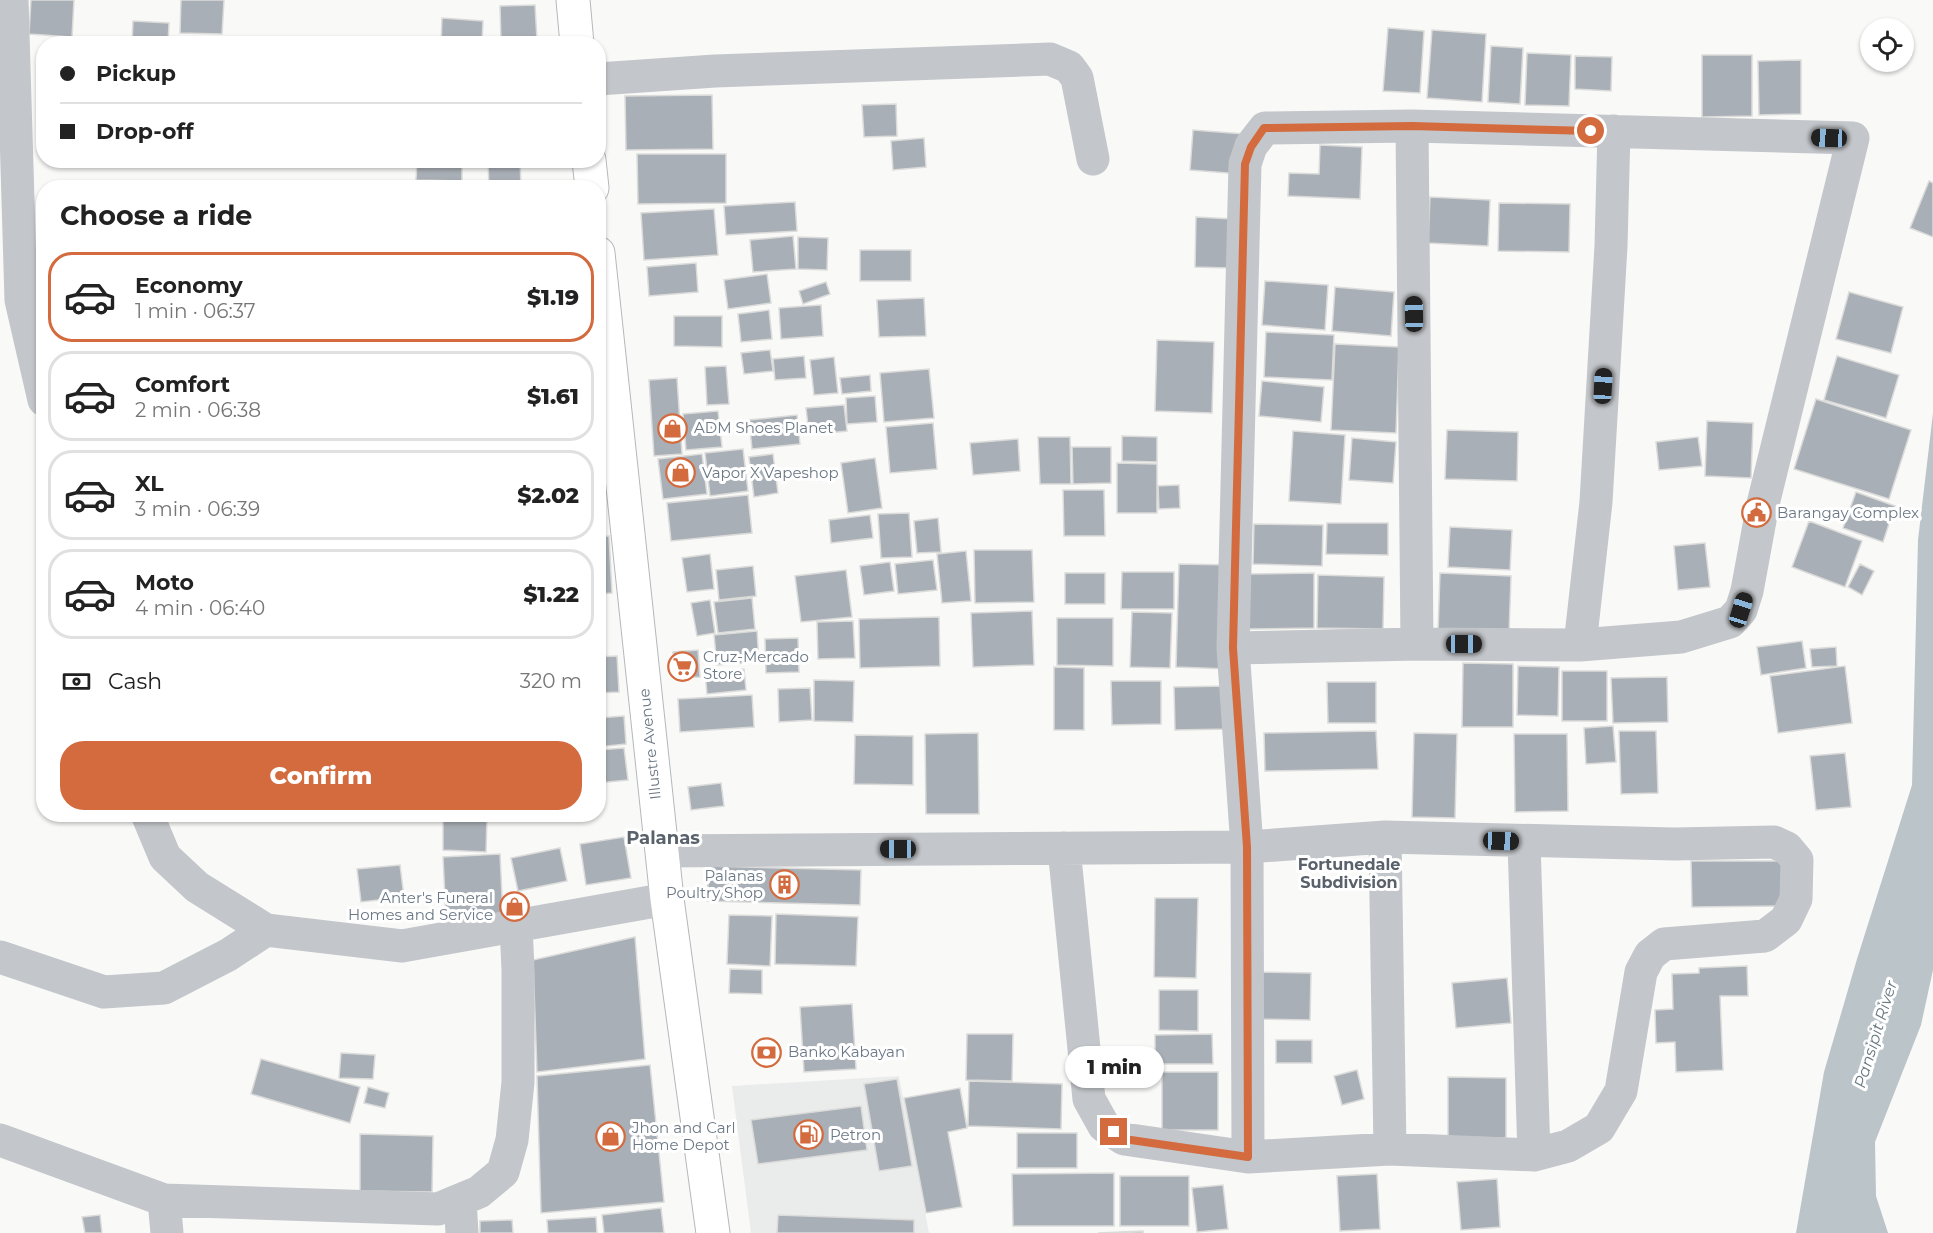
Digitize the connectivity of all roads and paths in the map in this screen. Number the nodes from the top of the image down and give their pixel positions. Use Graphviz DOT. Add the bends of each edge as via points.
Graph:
graph roads {
  1 [pos="12,0"];
  2 [pos="573,0"];
  3 [pos="576,36"];
  4 [pos="606,78"];
  5 [pos="1412,126"];
  6 [pos="1614,131"];
  7 [pos="1093,159"];
  8 [pos="606,328"];
  9 [pos="36,365"];
  10 [pos="1417,644"];
  11 [pos="1580,645"];
  12 [pos="1233,648"];
  13 [pos="150,822"];
  14 [pos="1385,837"];
  15 [pos="1524,842"];
  16 [pos="1247,847"];
  17 [pos="1064,848"];
  18 [pos="662,851"];
  19 [pos="667,899"];
  20 [pos="516,927"];
  21 [pos="266,930"];
  22 [pos="0,957"];
  23 [pos="0,1140"];
  24 [pos="1390,1149"];
  25 [pos="1534,1155"];
  26 [pos="1248,1157"];
  27 [pos="164,1200"];
  28 [pos="460,1200"];
  29 [pos="167,1233"];
  30 [pos="462,1233"];
  31 [pos="713,1233"];
  1 -- 9 [label="street" via="21,300"];
  2 -- 3 [label="main road"];
  4 -- 7 [label="street" via="1050,59 1069,67 1077,78"];
  5 -- 6 [label="street"];
  5 -- 10 [label="street"];
  5 -- 12 [label="street" via="1264,128 1245,164"];
  6 -- 11 [label="street" via="1596,502"];
  6 -- 11 [label="street" via="1853,138 1741,610 1730,622 1681,637"];
  8 -- 18 [label="main road, Illustre Avenue"];
  10 -- 11 [label="street"];
  10 -- 12 [label="street"];
  12 -- 16 [label="street"];
  13 -- 21 [label="street" via="165,857 197,887"];
  14 -- 15 [label="street"];
  14 -- 16 [label="street"];
  14 -- 24 [label="street"];
  15 -- 25 [label="street"];
  15 -- 25 [label="street" via="1774,842 1787,848 1797,860 1796,899 1786,920 1765,936 1664,944 1650,955 1641,972 1621,1091 1599,1128 1568,1146"];
  16 -- 17 [label="street"];
  16 -- 26 [label="street"];
  17 -- 18 [label="street"];
  17 -- 26 [label="street" via="1089,1099 1104,1126 1124,1139"];
  18 -- 19 [label="main road, Illustre Avenue"];
  19 -- 20 [label="street"];
  19 -- 31 [label="main road, Illustre Avenue"];
  20 -- 21 [label="street" via="402,946"];
  20 -- 28 [label="street" via="518,1082 513,1140 503,1172 479,1192"];
  21 -- 22 [label="street" via="164,988 104,992"];
  23 -- 27 [label="street"];
  24 -- 25 [label="street"];
  24 -- 26 [label="street"];
  27 -- 28 [label="street" via="438,1209"];
  27 -- 29 [label="street"];
  28 -- 30 [label="street"];
}
